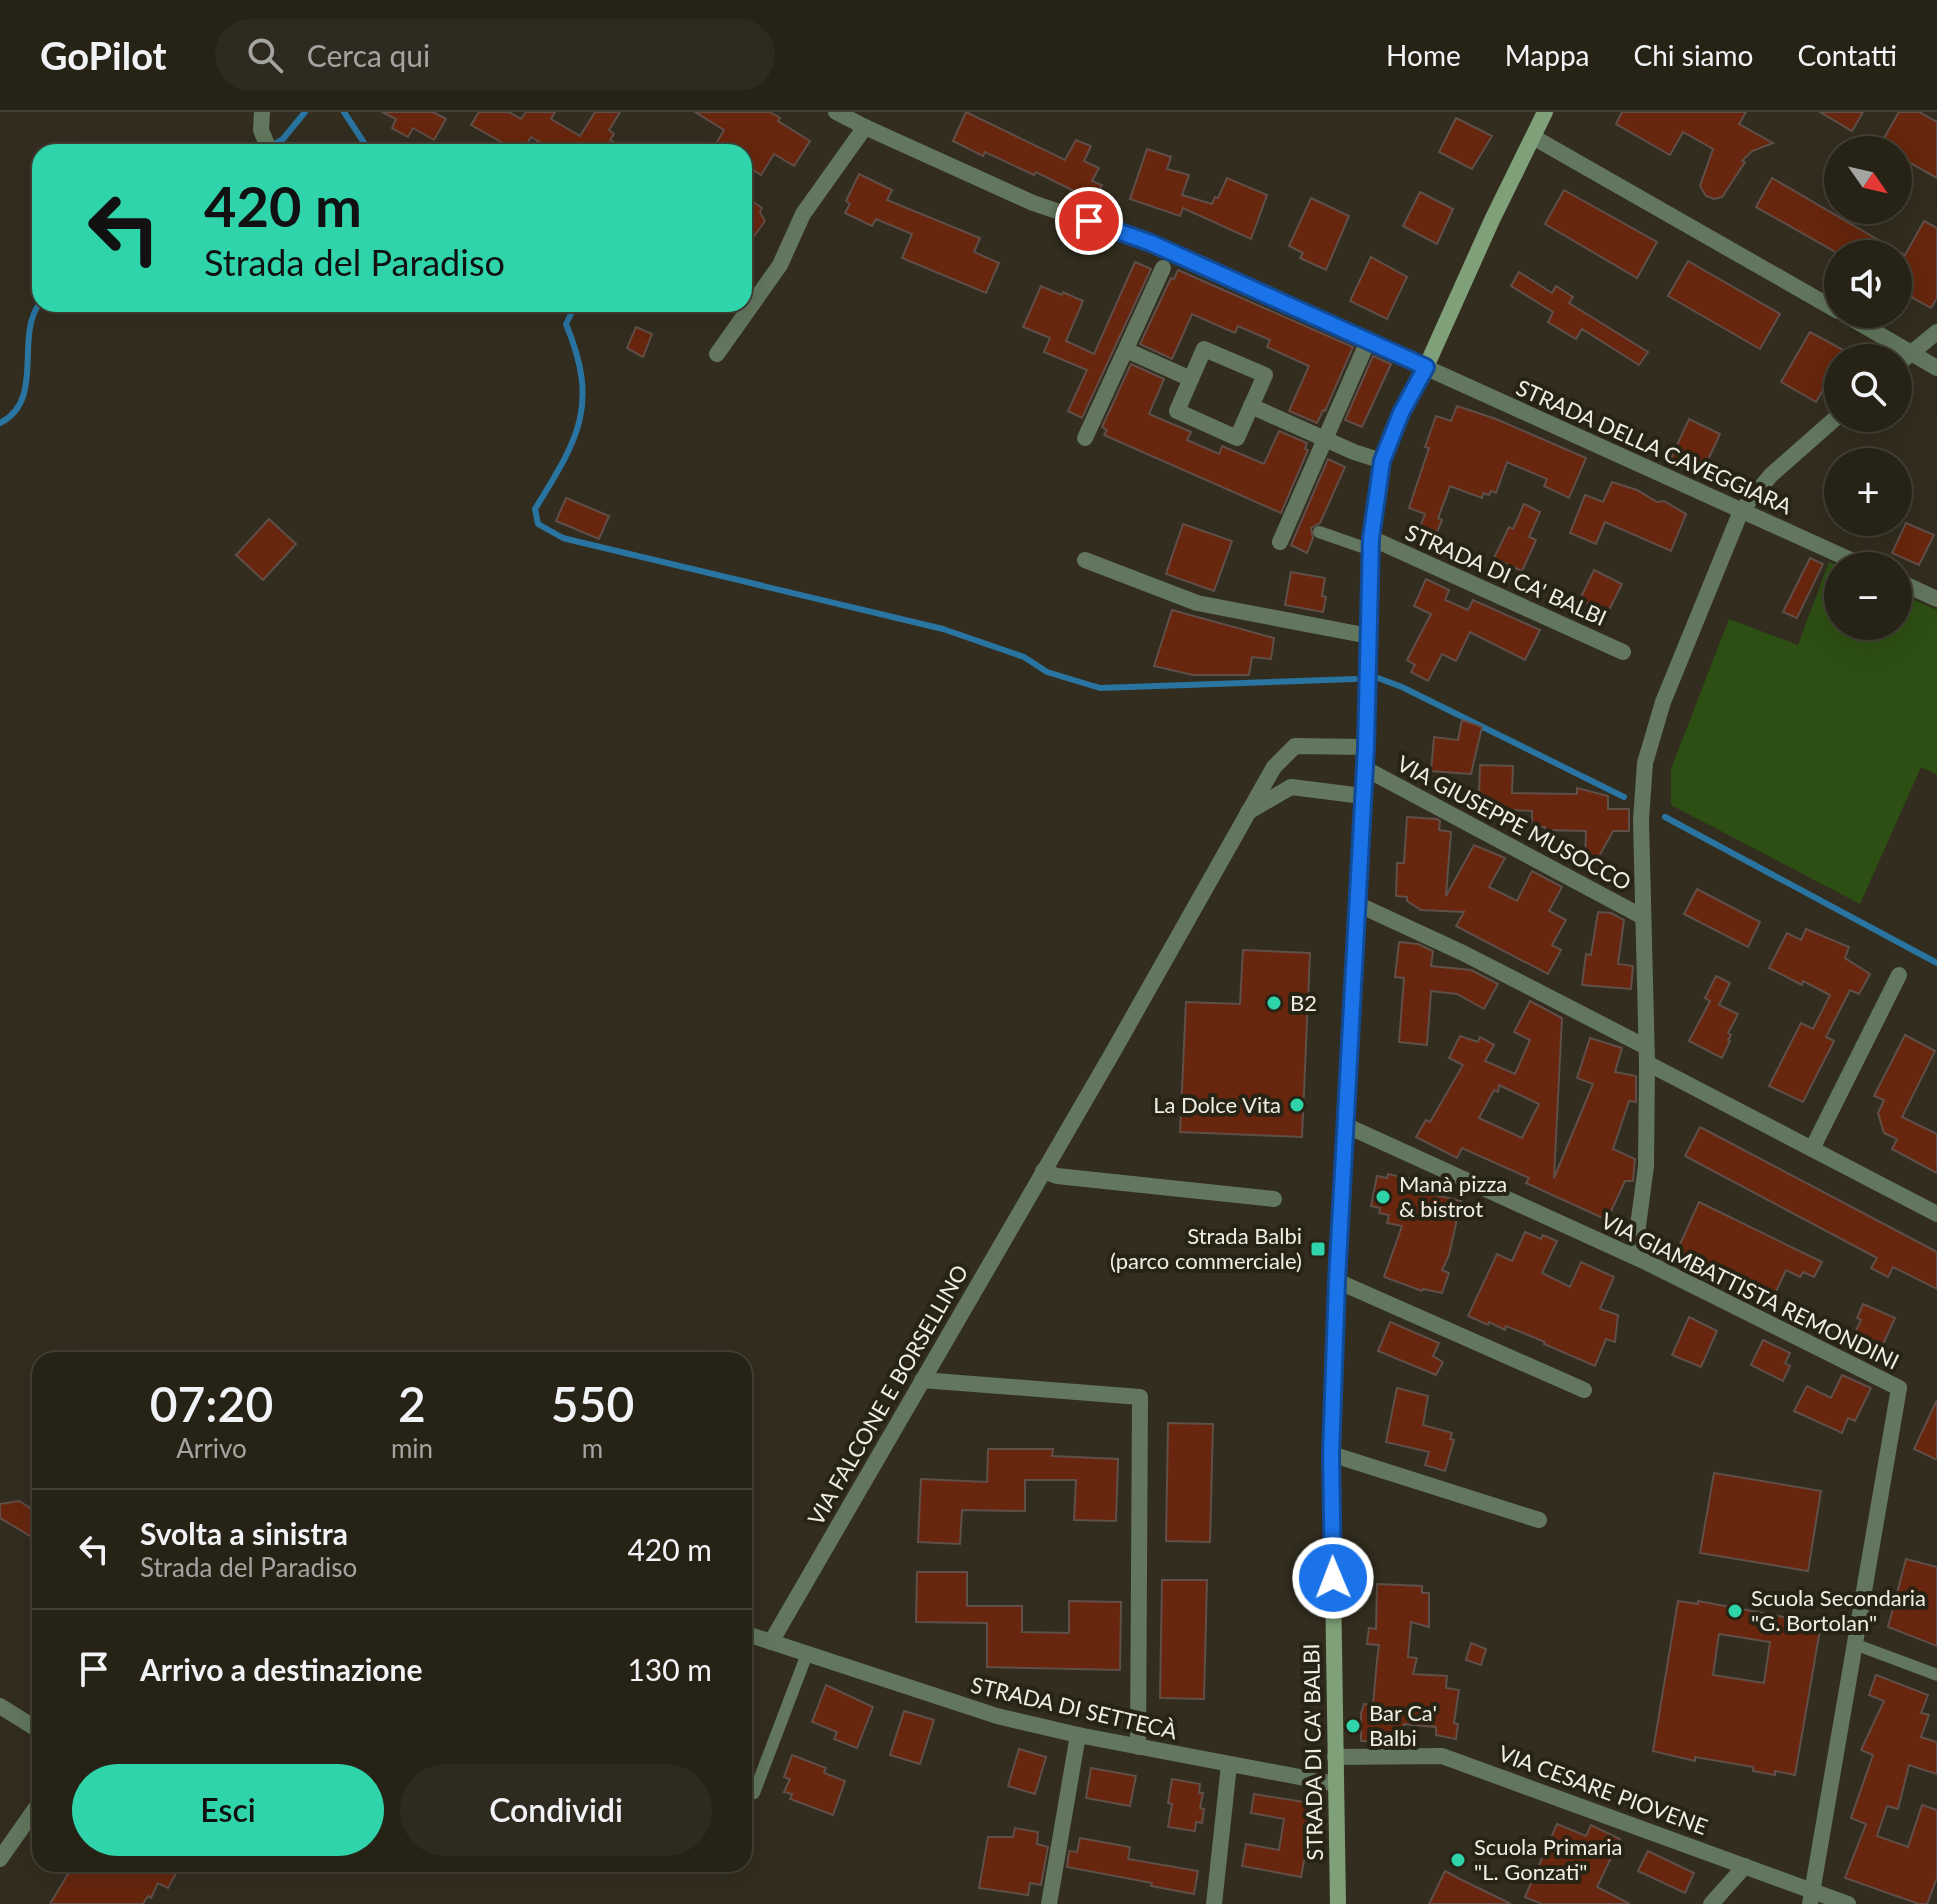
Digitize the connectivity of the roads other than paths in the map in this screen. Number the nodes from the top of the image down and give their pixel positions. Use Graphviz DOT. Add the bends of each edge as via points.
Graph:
graph roads {
  1 [pos="262,112"];
  2 [pos="836,112"];
  3 [pos="1545,112"];
  4 [pos="865,127"];
  5 [pos="1533,137"];
  6 [pos="267,144"];
  7 [pos="1163,268"];
  8 [pos="1824,303"];
  9 [pos="752,305"];
  10 [pos="747,312"];
  11 [pos="1868,328"];
  12 [pos="1937,332"];
  13 [pos="1896,344"];
  14 [pos="1126,350"];
  15 [pos="1364,350"];
  16 [pos="1912,352"];
  17 [pos="717,354"];
  18 [pos="1912,354"];
  19 [pos="1426,367"];
  20 [pos="1937,368"];
  21 [pos="1191,379"];
  22 [pos="1251,406"];
  23 [pos="1824,428"];
  24 [pos="1085,438"];
  25 [pos="1325,439"];
  26 [pos="1382,461"];
  27 [pos="1741,511"];
  28 [pos="1319,532"];
  29 [pos="1280,542"];
  30 [pos="1371,544"];
  31 [pos="1833,552"];
  32 [pos="1085,560"];
  33 [pos="1912,587"];
  34 [pos="1937,599"];
  35 [pos="1369,636"];
  36 [pos="1623,652"];
  37 [pos="1366,747"];
  38 [pos="1364,768"];
  39 [pos="1363,796"];
  40 [pos="1246,813"];
  41 [pos="1357,904"];
  42 [pos="1643,917"];
  43 [pos="1899,975"];
  44 [pos="1647,1055"];
  45 [pos="1345,1125"];
  46 [pos="1812,1149"];
  47 [pos="1043,1171"];
  48 [pos="1274,1199"];
  49 [pos="1937,1214"];
  50 [pos="1634,1256"];
  51 [pos="1337,1281"];
  52 [pos="922,1380"];
  53 [pos="1584,1390"];
  54 [pos="1331,1454"];
  55 [pos="1539,1520"];
  56 [pos="752,1636"];
  57 [pos="771,1642"];
  58 [pos="1857,1645"];
  59 [pos="807,1654"];
  60 [pos="1937,1675"];
  61 [pos="0,1706"];
  62 [pos="32,1726"];
  63 [pos="1078,1735"];
  64 [pos="1138,1747"];
  65 [pos="1335,1757"];
  66 [pos="1229,1765"];
  67 [pos="1336,1784"];
  68 [pos="754,1793"];
  69 [pos="32,1813"];
  70 [pos="0,1859"];
  71 [pos="1745,1866"];
  72 [pos="1811,1898"];
  73 [pos="1049,1904"];
  74 [pos="1214,1904"];
  75 [pos="1338,1904"];
  76 [pos="1711,1904"];
  77 [pos="1848,1904"];
  1 -- 6 [label="street"];
  2 -- 4 [label="street, STRADA DELLA CAVEGGIARA"];
  3 -- 5 [label="main road, STRADA DI CA' BALBI"];
  4 -- 9 [label="street" via="803,214 780,265"];
  4 -- 19 [label="street, STRADA DELLA CAVEGGIARA" via="1033,203 1151,243"];
  5 -- 8 [label="street"];
  5 -- 19 [label="main road, STRADA DI CA' BALBI"];
  7 -- 14 [label="street"];
  10 -- 17 [label="street"];
  11 -- 13 [label="street"];
  12 -- 16 [label="street"];
  14 -- 21 [label="street"];
  14 -- 24 [label="street"];
  15 -- 25 [label="street"];
  18 -- 20 [label="street"];
  19 -- 26 [label="main road, STRADA DI CA' BALBI"];
  19 -- 27 [label="street, STRADA DELLA CAVEGGIARA"];
  21 -- 22 [label="street" via="1204,349 1265,375"];
  21 -- 22 [label="street" via="1177,411 1201,422 1237,438"];
  22 -- 25 [label="street"];
  23 -- 27 [label="street" via="1771,475"];
  25 -- 26 [label="street"];
  25 -- 29 [label="street"];
  26 -- 30 [label="main road, STRADA DI CA' BALBI"];
  27 -- 31 [label="street, STRADA DELLA CAVEGGIARA"];
  27 -- 42 [label="street" via="1663,702 1645,763"];
  28 -- 30 [label="lane"];
  30 -- 35 [label="main road, STRADA DI CA' BALBI"];
  30 -- 36 [label="street, STRADA DI CA' BALBI"];
  32 -- 35 [label="street" via="1197,603"];
  33 -- 34 [label="street"];
  35 -- 37 [label="main road, STRADA DI CA' BALBI"];
  37 -- 38 [label="main road, STRADA DI CA' BALBI"];
  37 -- 40 [label="street, VIA FALCONE E BORSELLINO" via="1295,746 1274,767"];
  38 -- 39 [label="main road, STRADA DI CA' BALBI"];
  38 -- 42 [label="street, VIA GIUSEPPE MUSOCCO"];
  39 -- 40 [label="street" via="1291,787"];
  39 -- 41 [label="main road, STRADA DI CA' BALBI"];
  40 -- 47 [label="street, VIA FALCONE E BORSELLINO"];
  41 -- 44 [label="street" via="1463,953"];
  41 -- 45 [label="main road, STRADA DI CA' BALBI"];
  42 -- 44 [label="street"];
  43 -- 46 [label="street"];
  44 -- 46 [label="street"];
  44 -- 50 [label="street" via="1646,1166"];
  45 -- 50 [label="street, VIA GIAMBATTISTA REMONDINI"];
  45 -- 51 [label="main road, STRADA DI CA' BALBI"];
  46 -- 49 [label="street"];
  47 -- 48 [label="street"];
  47 -- 52 [label="street, VIA FALCONE E BORSELLINO"];
  50 -- 58 [label="street, VIA GIAMBATTISTA REMONDINI" via="1899,1388"];
  51 -- 53 [label="street"];
  51 -- 54 [label="main road, STRADA DI CA' BALBI"];
  52 -- 57 [label="street, VIA FALCONE E BORSELLINO"];
  52 -- 64 [label="street" via="1140,1397"];
  54 -- 55 [label="street"];
  54 -- 65 [label="main road, STRADA DI CA' BALBI"];
  56 -- 57 [label="street, STRADA DI SETTECÀ"];
  57 -- 59 [label="street, STRADA DI SETTECÀ"];
  58 -- 60 [label="lane"];
  58 -- 72 [label="street, VIA GIAMBATTISTA REMONDINI"];
  59 -- 63 [label="street, STRADA DI SETTECÀ" via="997,1716"];
  59 -- 68 [label="lane"];
  61 -- 62 [label="street"];
  63 -- 64 [label="street, STRADA DI SETTECÀ"];
  63 -- 73 [label="street"];
  64 -- 66 [label="street, STRADA DI SETTECÀ"];
  65 -- 67 [label="main road, STRADA DI CA' BALBI"];
  65 -- 71 [label="street, VIA CESARE PIOVENE" via="1442,1756"];
  66 -- 67 [label="street, STRADA DI SETTECÀ"];
  66 -- 74 [label="street"];
  67 -- 75 [label="main road, STRADA DI CA' BALBI"];
  69 -- 70 [label="street"];
  71 -- 72 [label="street, VIA CESARE PIOVENE"];
  71 -- 76 [label="street"];
  72 -- 77 [label="street, VIA CESARE PIOVENE"];
}
